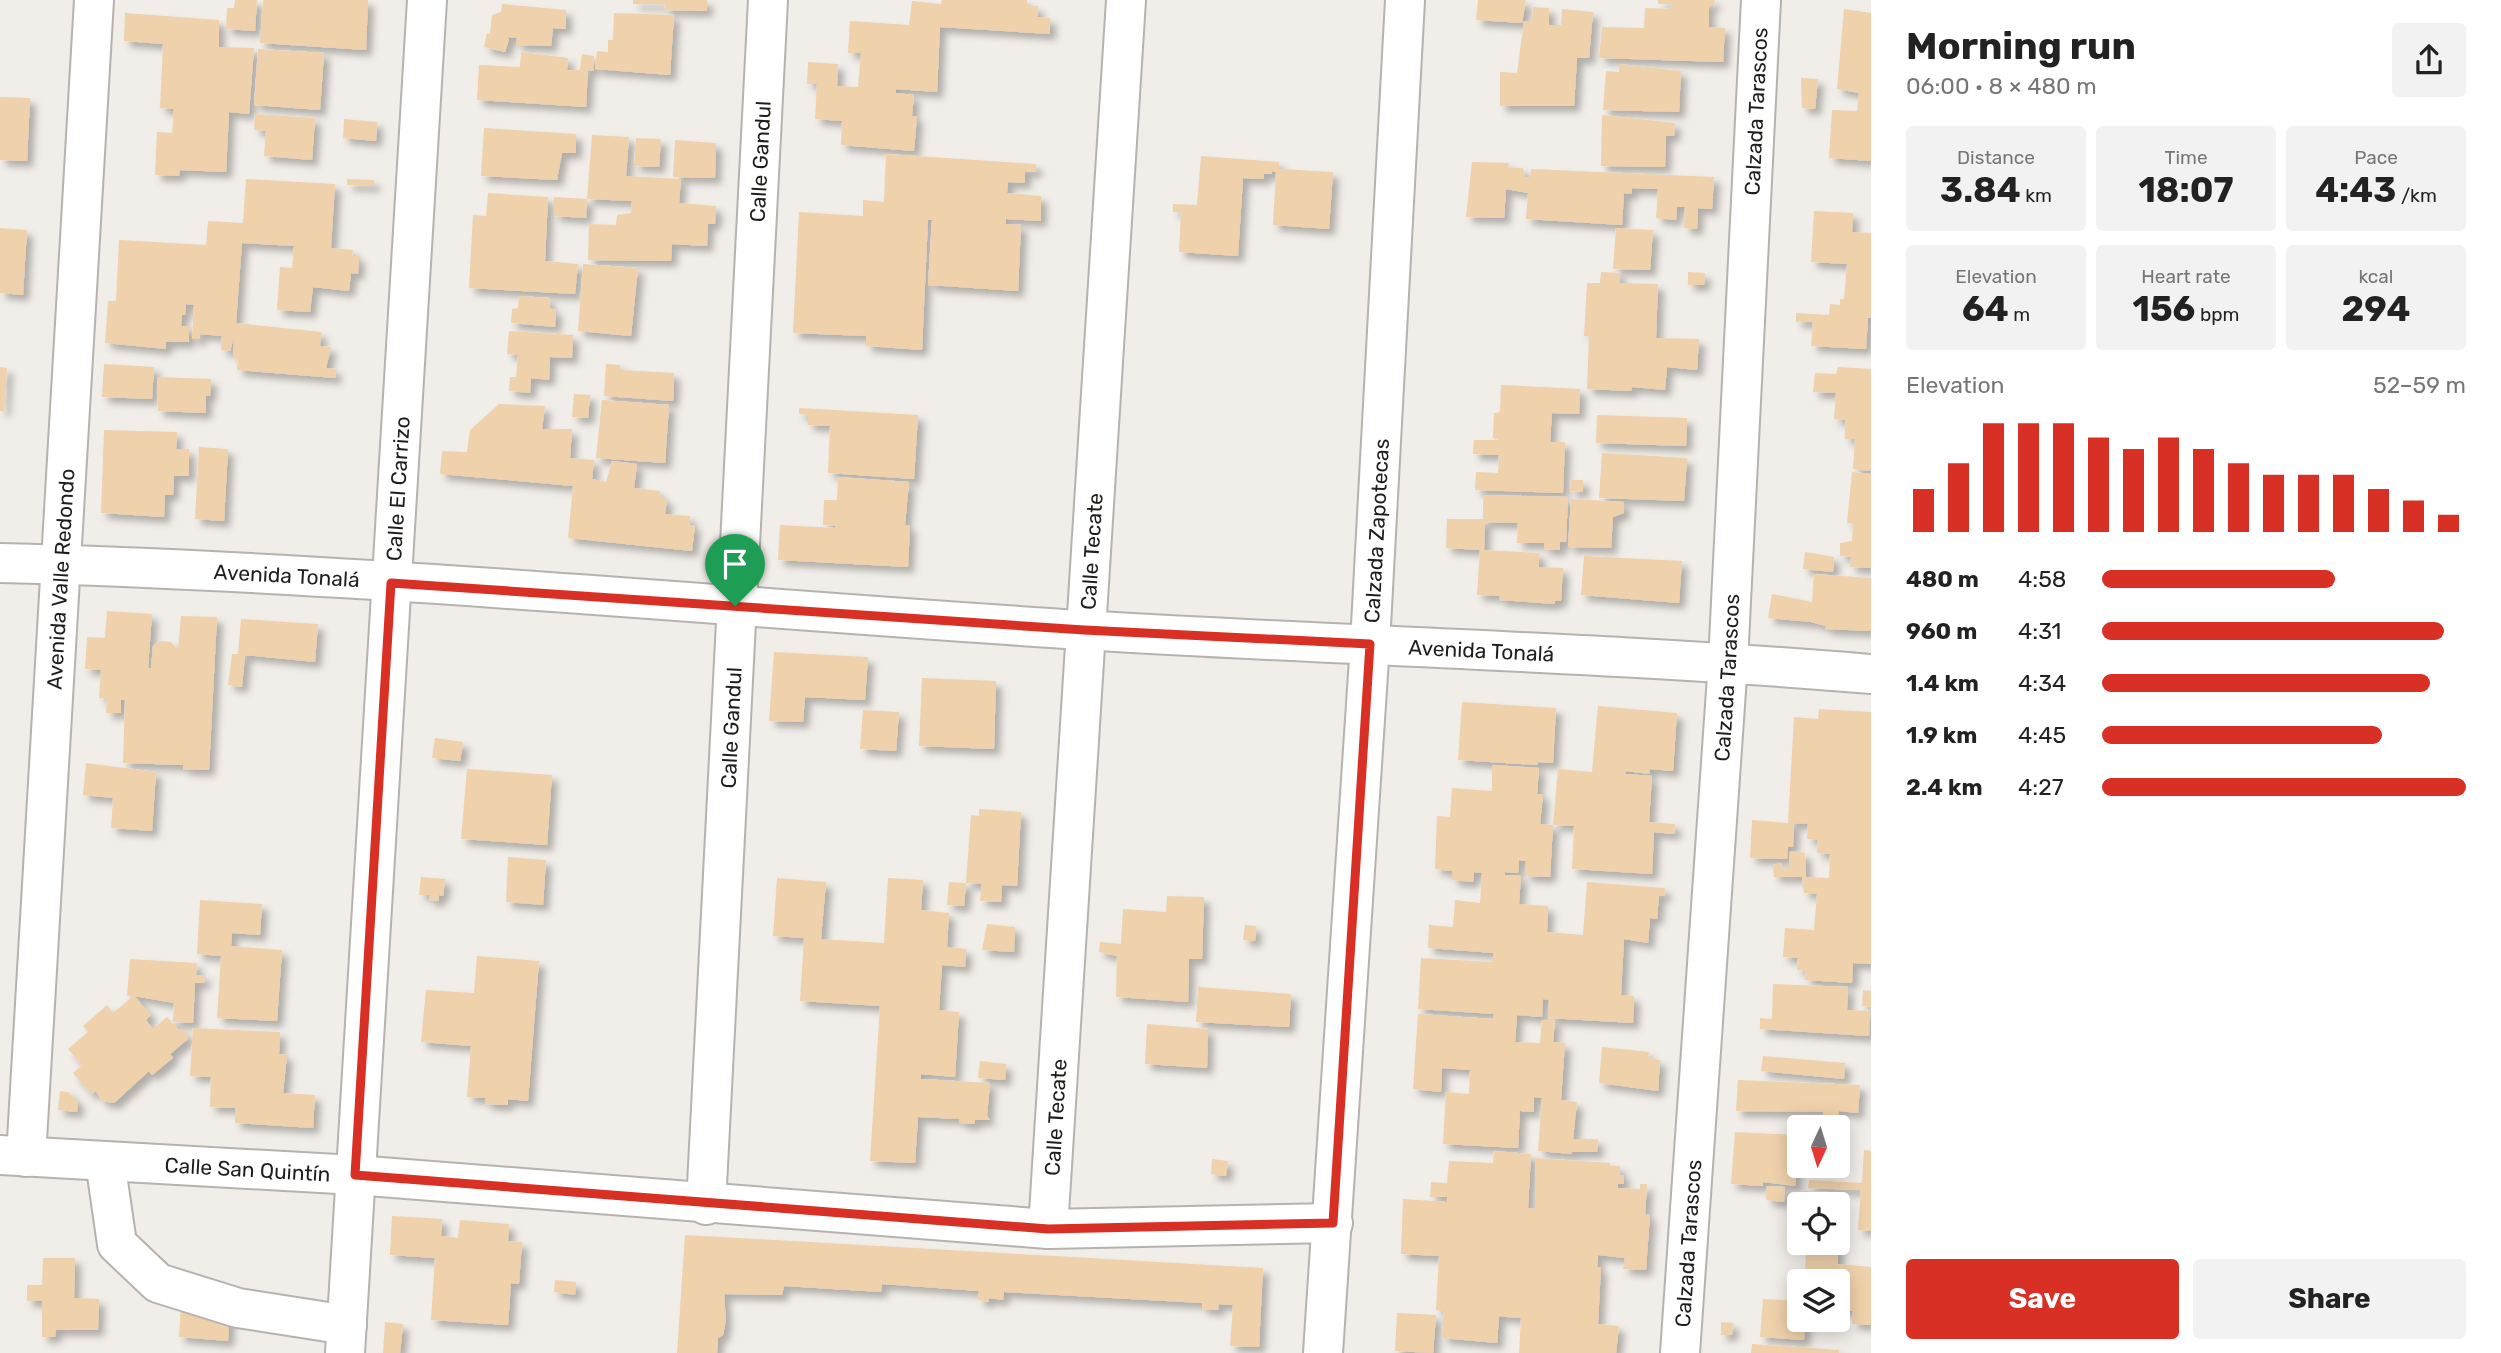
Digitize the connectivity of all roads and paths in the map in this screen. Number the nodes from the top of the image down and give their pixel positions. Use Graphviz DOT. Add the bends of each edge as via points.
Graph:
graph roads {
  1 [pos="94,0"];
  2 [pos="427,0"];
  3 [pos="768,0"];
  4 [pos="1126,0"];
  5 [pos="1405,0"];
  6 [pos="1761,0"];
  7 [pos="0,563"];
  8 [pos="60,565"];
  9 [pos="391,583"];
  10 [pos="735,606"];
  11 [pos="1084,630"];
  12 [pos="1370,644"];
  13 [pos="1728,662"];
  14 [pos="1871,674"];
  15 [pos="13,1156"];
  16 [pos="105,1161"];
  17 [pos="355,1175"];
  18 [pos="706,1205"];
  19 [pos="1333,1223"];
  20 [pos="1048,1229"];
  21 [pos="346,1339"];
  22 [pos="1323,1353"];
  23 [pos="1680,1353"];
  1 -- 8 [label="street, Avenida Valle Redondo"];
  2 -- 9 [label="street, Calle El Carrizo"];
  3 -- 10 [label="street, Calle Gandul"];
  4 -- 11 [label="street, Calle Tecate"];
  5 -- 12 [label="street, Calzada Zapotecas"];
  6 -- 13 [label="street, Calzada Tarascos"];
  7 -- 8 [label="street, Avenida Tonalá"];
  8 -- 9 [label="street, Avenida Tonalá"];
  8 -- 15 [label="street, Avenida Valle Redondo"];
  9 -- 10 [label="street, Avenida Tonalá"];
  9 -- 17 [label="street, Calle El Carrizo"];
  10 -- 11 [label="street, Avenida Tonalá"];
  10 -- 18 [label="street, Calle Gandul"];
  11 -- 12 [label="street, Avenida Tonalá"];
  11 -- 20 [label="street, Calle Tecate"];
  12 -- 13 [label="street, Avenida Tonalá"];
  12 -- 19 [label="street, Calzada Zapotecas"];
  13 -- 14 [label="street, Avenida Tonalá"];
  13 -- 23 [label="street, Calzada Tarascos"];
  15 -- 16 [label="street, Calle San Quintín"];
  16 -- 17 [label="street, Calle San Quintín"];
  16 -- 21 [label="street" via="117,1244 158,1283"];
  17 -- 18 [label="street, Calle San Quintín"];
  17 -- 21 [label="street, Calle El Carrizo"];
  18 -- 20 [label="street, Calle San Quintín"];
  19 -- 20 [label="street, Calle San Quintín"];
  19 -- 22 [label="street, Calzada Zapotecas"];
}
